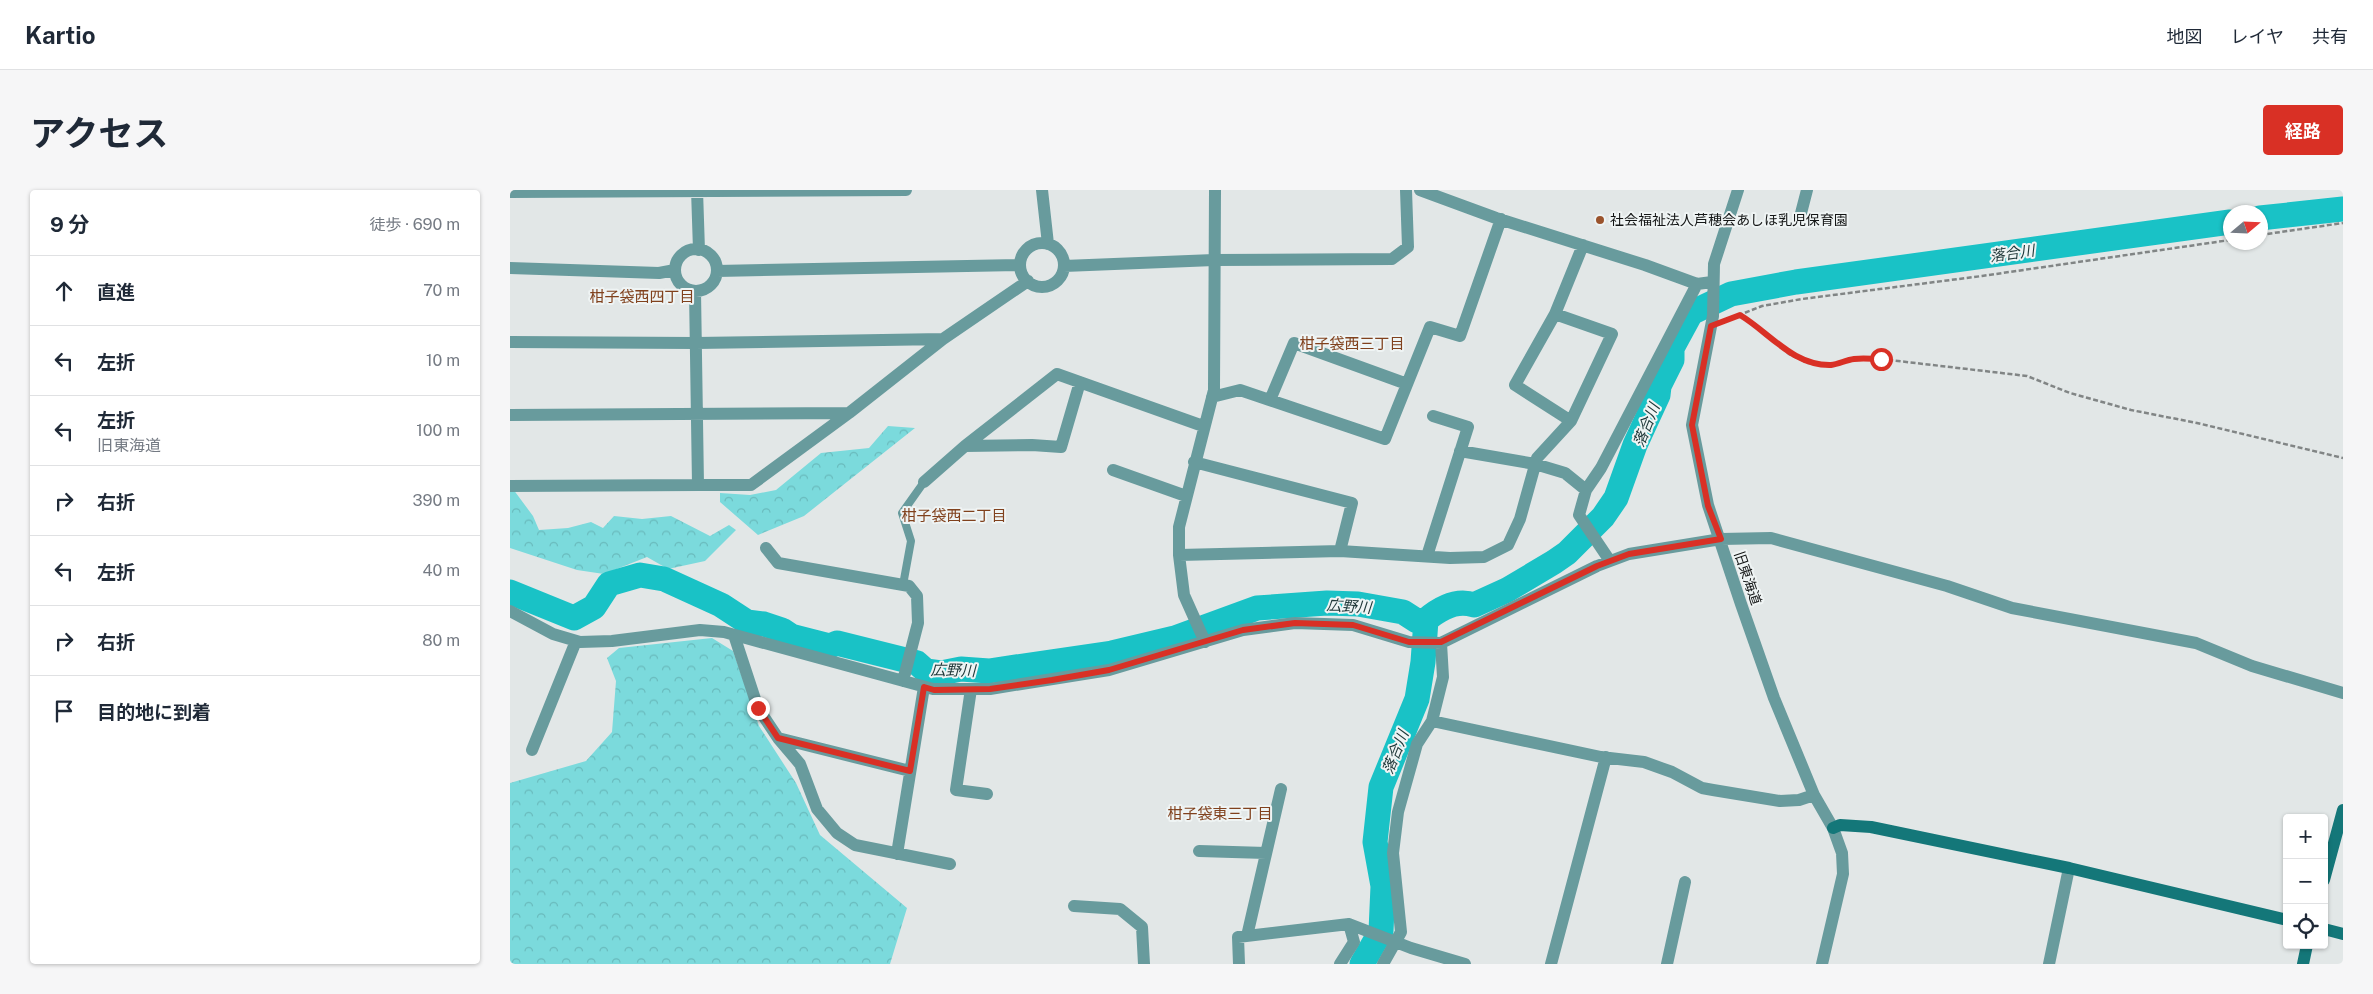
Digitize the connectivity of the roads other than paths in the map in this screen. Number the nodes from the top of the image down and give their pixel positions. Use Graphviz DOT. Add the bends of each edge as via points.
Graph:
graph roads {
  1 [pos="849,190"];
  2 [pos="906,190"];
  3 [pos="1042,190"];
  4 [pos="1215,190"];
  5 [pos="1406,190"];
  6 [pos="1420,190"];
  7 [pos="1738,190"];
  8 [pos="1807,190"];
  9 [pos="696,191"];
  10 [pos="510,192"];
  11 [pos="1800,217"];
  12 [pos="1501,219"];
  13 [pos="1048,244"];
  14 [pos="1583,245"];
  15 [pos="699,250"];
  16 [pos="1214,260"];
  17 [pos="1020,265"];
  18 [pos="1064,266"];
  19 [pos="510,268"];
  20 [pos="675,270"];
  21 [pos="717,271"];
  22 [pos="1028,281"];
  23 [pos="1697,284"];
  24 [pos="1712,286"];
  25 [pos="695,291"];
  26 [pos="1555,314"];
  27 [pos="943,340"];
  28 [pos="510,342"];
  29 [pos="696,343"];
  30 [pos="1080,382"];
  31 [pos="1407,384"];
  32 [pos="1212,397"];
  33 [pos="1270,400"];
  34 [pos="849,413"];
  35 [pos="510,415"];
  36 [pos="696,415"];
  37 [pos="1433,416"];
  38 [pos="1571,421"];
  39 [pos="1203,426"];
  40 [pos="965,446"];
  41 [pos="1460,451"];
  42 [pos="1194,462"];
  43 [pos="1535,464"];
  44 [pos="1113,470"];
  45 [pos="924,482"];
  46 [pos="698,485"];
  47 [pos="510,486"];
  48 [pos="1586,490"];
  49 [pos="1186,496"];
  50 [pos="1721,539"];
  51 [pos="766,548"];
  52 [pos="1340,551"];
  53 [pos="1179,555"];
  54 [pos="1427,556"];
  55 [pos="1610,561"];
  56 [pos="903,585"];
  57 [pos="510,611"];
  58 [pos="734,634"];
  59 [pos="576,641"];
  60 [pos="1205,642"];
  61 [pos="1441,642"];
  62 [pos="902,681"];
  63 [pos="924,687"];
  64 [pos="971,689"];
  65 [pos="2343,693"];
  66 [pos="1432,721"];
  67 [pos="778,738"];
  68 [pos="532,750"];
  69 [pos="1606,758"];
  70 [pos="910,771"];
  71 [pos="1281,789"];
  72 [pos="987,794"];
  73 [pos="1814,795"];
  74 [pos="2343,810"];
  75 [pos="1833,828"];
  76 [pos="1199,852"];
  77 [pos="1266,853"];
  78 [pos="897,854"];
  79 [pos="950,864"];
  80 [pos="2328,865"];
  81 [pos="2069,868"];
  82 [pos="1685,882"];
  83 [pos="1074,906"];
  84 [pos="2283,919"];
  85 [pos="1349,924"];
  86 [pos="2328,930"];
  87 [pos="2343,934"];
  88 [pos="1247,936"];
  89 [pos="1396,940"];
  90 [pos="2306,949"];
  91 [pos="1144,964"];
  92 [pos="1239,964"];
  93 [pos="1340,964"];
  94 [pos="1383,964"];
  95 [pos="1465,964"];
  96 [pos="1551,964"];
  97 [pos="1668,964"];
  98 [pos="1822,964"];
  99 [pos="2049,964"];
  100 [pos="2303,964"];
  1 -- 2 [label="street"];
  1 -- 9 [label="street"];
  3 -- 13 [label="street"];
  4 -- 16 [label="street"];
  5 -- 16 [label="street" via="1408,247 1392,259"];
  6 -- 12 [label="street"];
  7 -- 24 [label="street, 旧東海道" via="1714,264"];
  8 -- 11 [label="street"];
  9 -- 10 [label="street"];
  9 -- 15 [label="street"];
  12 -- 14 [label="street"];
  12 -- 31 [label="street" via="1460,336 1430,327"];
  13 -- 17 [label="street" via="1028,247"];
  13 -- 18 [label="street" via="1060,252"];
  14 -- 23 [label="street"];
  14 -- 26 [label="street"];
  15 -- 20 [label="street" via="686,252 680,257"];
  15 -- 21 [label="street" via="710,254"];
  16 -- 18 [label="street"];
  16 -- 32 [label="street"];
  17 -- 21 [label="street"];
  17 -- 22 [label="street"];
  18 -- 22 [label="street" via="1053,283 1040,286"];
  19 -- 20 [label="street" via="659,273"];
  20 -- 25 [label="street" via="679,282 688,290"];
  21 -- 25 [label="street" via="712,284"];
  22 -- 27 [label="street"];
  23 -- 24 [label="street"];
  23 -- 48 [label="street" via="1601,468"];
  24 -- 50 [label="street, 旧東海道" via="1712,321 1692,425 1708,506"];
  25 -- 29 [label="street"];
  26 -- 38 [label="street" via="1515,385"];
  26 -- 38 [label="street" via="1612,334"];
  27 -- 29 [label="street"];
  27 -- 34 [label="street"];
  28 -- 29 [label="street"];
  29 -- 36 [label="street"];
  30 -- 39 [label="street"];
  30 -- 40 [label="street" via="1057,374"];
  30 -- 40 [label="street" via="1061,448"];
  31 -- 33 [label="street" via="1385,439"];
  31 -- 33 [label="street" via="1294,343"];
  32 -- 33 [label="street" via="1240,390"];
  32 -- 39 [label="street"];
  34 -- 36 [label="street"];
  34 -- 46 [label="street" via="751,485"];
  35 -- 36 [label="street"];
  36 -- 46 [label="street"];
  37 -- 41 [label="street" via="1468,427"];
  38 -- 43 [label="street"];
  39 -- 42 [label="street"];
  40 -- 45 [label="street"];
  41 -- 43 [label="street"];
  41 -- 54 [label="street"];
  42 -- 49 [label="street"];
  42 -- 52 [label="street" via="1352,503"];
  43 -- 48 [label="street" via="1566,473"];
  43 -- 54 [label="street" via="1520,519 1508,545 1484,557"];
  44 -- 49 [label="street"];
  45 -- 56 [label="lane" via="902,513 912,540"];
  46 -- 47 [label="street"];
  48 -- 55 [label="street" via="1579,515"];
  49 -- 53 [label="street" via="1179,527"];
  50 -- 55 [label="street" via="1629,554"];
  50 -- 65 [label="street" via="1771,538 1947,586 2012,608 2196,643 2252,666"];
  50 -- 73 [label="street, 旧東海道" via="1774,698"];
  51 -- 56 [label="street" via="778,563"];
  52 -- 53 [label="street"];
  52 -- 54 [label="street"];
  53 -- 60 [label="street" via="1184,595"];
  55 -- 61 [label="street"];
  56 -- 62 [label="street" via="909,586 917,596 918,623"];
  57 -- 59 [label="street" via="553,634"];
  58 -- 59 [label="street" via="700,630 612,641"];
  58 -- 62 [label="street"];
  58 -- 67 [label="street" via="758,708"];
  59 -- 68 [label="street"];
  60 -- 61 [label="street" via="1243,630 1295,623 1353,625 1409,642"];
  60 -- 64 [label="street" via="1109,670 990,689"];
  61 -- 66 [label="street" via="1443,677"];
  62 -- 63 [label="street"];
  63 -- 64 [label="street" via="934,690"];
  63 -- 70 [label="street"];
  64 -- 72 [label="street" via="956,790"];
  66 -- 69 [label="street"];
  66 -- 89 [label="street" via="1417,744 1398,812 1393,853 1401,932"];
  67 -- 70 [label="street"];
  67 -- 78 [label="street" via="800,764 817,809 837,833 855,845"];
  69 -- 73 [label="street" via="1644,762 1702,788 1780,801"];
  69 -- 96 [label="street"];
  70 -- 78 [label="street"];
  71 -- 77 [label="street"];
  73 -- 75 [label="street, 旧東海道"];
  74 -- 80 [label="street"];
  75 -- 81 [label="street" via="1840,825 1871,827"];
  75 -- 98 [label="street, 旧東海道" via="1842,853 1843,874"];
  76 -- 77 [label="street"];
  77 -- 88 [label="street"];
  78 -- 79 [label="street"];
  81 -- 84 [label="street"];
  81 -- 99 [label="street"];
  82 -- 97 [label="street"];
  83 -- 91 [label="street" via="1120,909 1142,927"];
  85 -- 88 [label="street"];
  85 -- 89 [label="street"];
  85 -- 93 [label="street" via="1354,942"];
  86 -- 87 [label="street"];
  88 -- 92 [label="street" via="1238,937"];
  89 -- 94 [label="street"];
  89 -- 95 [label="street"];
  90 -- 100 [label="street"];
}
